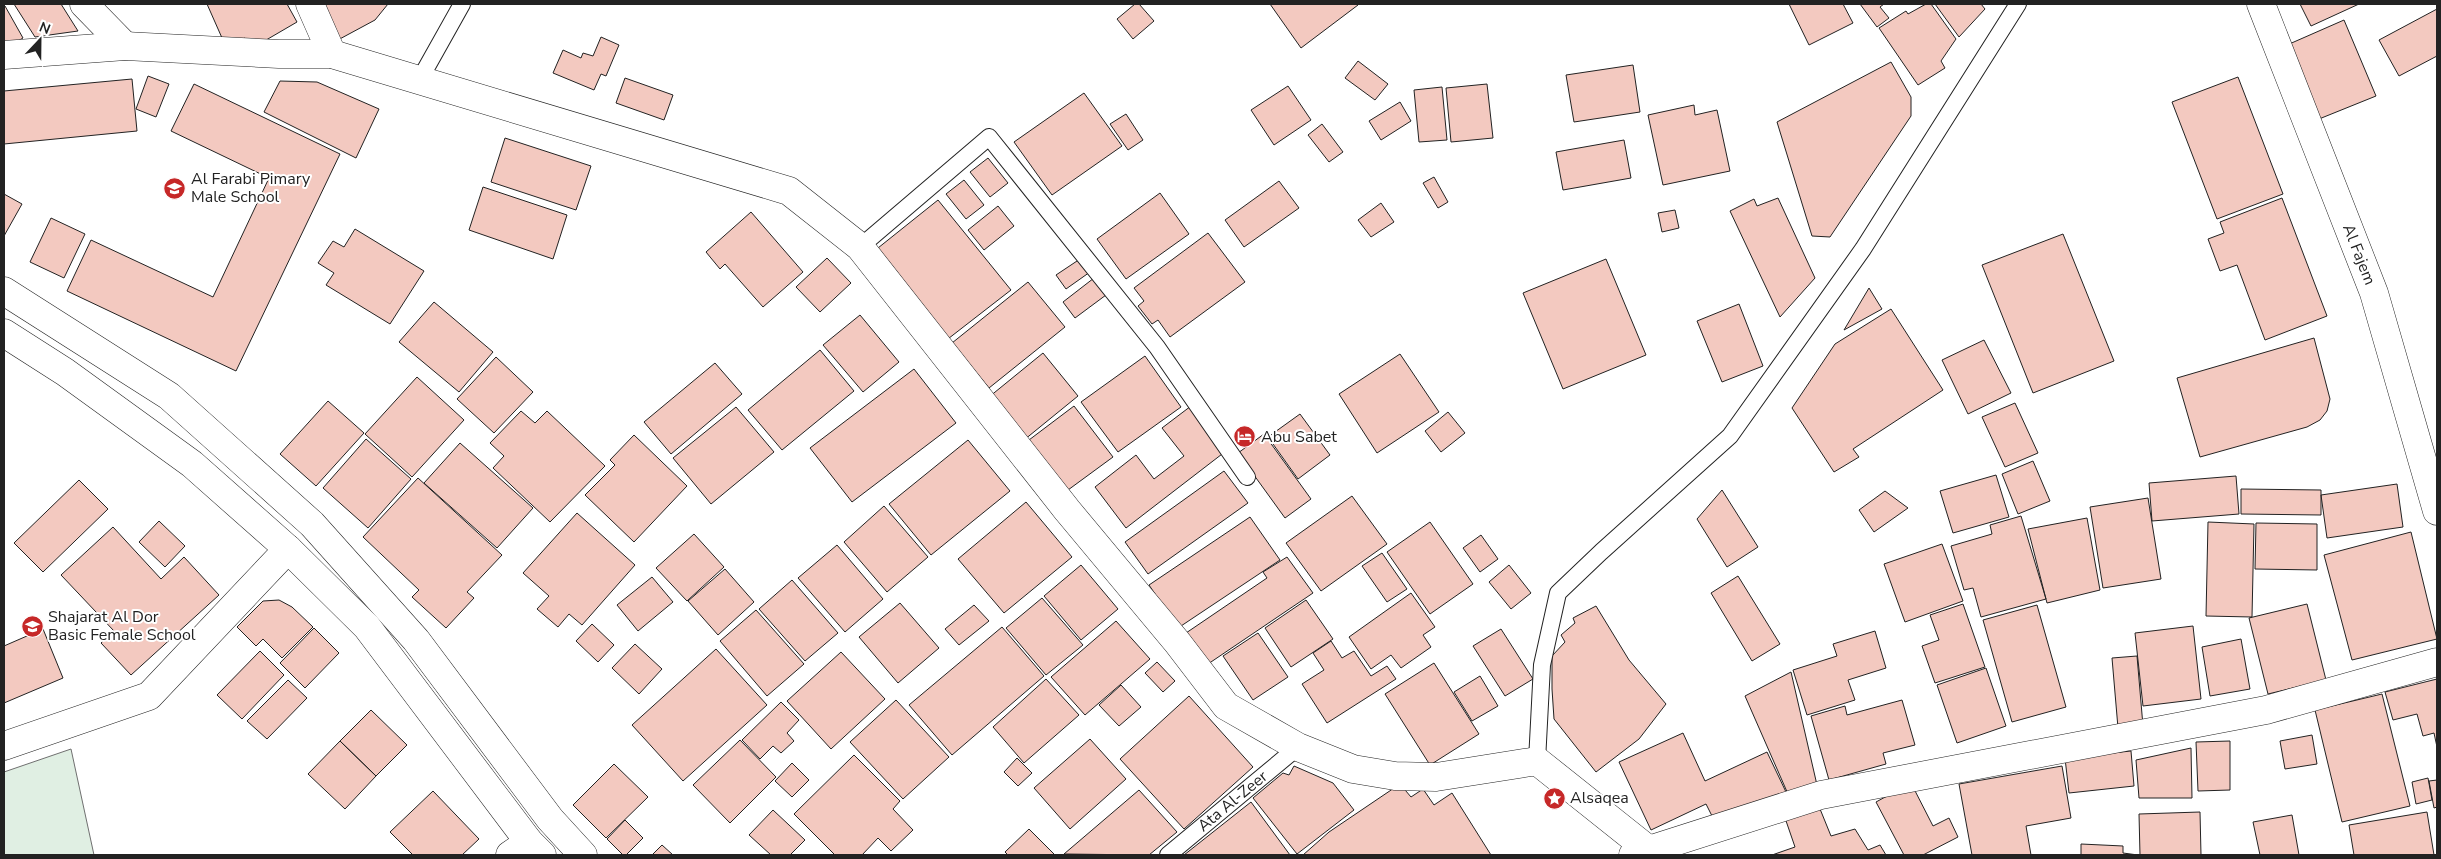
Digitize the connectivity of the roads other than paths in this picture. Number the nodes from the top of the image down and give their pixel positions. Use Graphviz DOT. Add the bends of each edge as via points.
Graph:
graph roads {
  1 [pos="84,4"];
  2 [pos="310,4"];
  3 [pos="462,4"];
  4 [pos="2018,4"];
  5 [pos="2261,4"];
  6 [pos="124,46"];
  7 [pos="332,54"];
  8 [pos="4,55"];
  9 [pos="420,79"];
  10 [pos="860,247"];
  11 [pos="4,291"];
  12 [pos="4,333"];
  13 [pos="1247,477"];
  14 [pos="2437,512"];
  15 [pos="288,549"];
  16 [pos="2437,662"];
  17 [pos="4,746"];
  18 [pos="1298,747"];
  19 [pos="1537,761"];
  20 [pos="527,851"];
  21 [pos="1645,853"];
  22 [pos="583,855"];
  23 [pos="1168,855"];
  1 -- 6 [label="street"];
  2 -- 7 [label="street"];
  3 -- 9 [label="lane"];
  4 -- 19 [label="lane" via="1863,249 1730,436 1558,593 1542,666"];
  5 -- 14 [label="street, Al Fajem" via="2374,293"];
  6 -- 7 [label="street"];
  6 -- 8 [label="street"];
  7 -- 9 [label="street"];
  9 -- 10 [label="street" via="789,191"];
  10 -- 13 [label="lane" via="988,137 1157,347"];
  10 -- 18 [label="street" via="1226,706"];
  11 -- 22 [label="street" via="169,396 312,524 416,640 550,819"];
  12 -- 15 [label="street" via="65,372 192,464"];
  15 -- 17 [label="street" via="149,696"];
  15 -- 20 [label="street" via="367,627"];
  16 -- 21 [label="street" via="2266,710 1821,795"];
  18 -- 19 [label="street" via="1353,769 1395,776 1436,777"];
  18 -- 23 [label="lane, Ata Al-Zeer"];
  19 -- 21 [label="street"];
}
